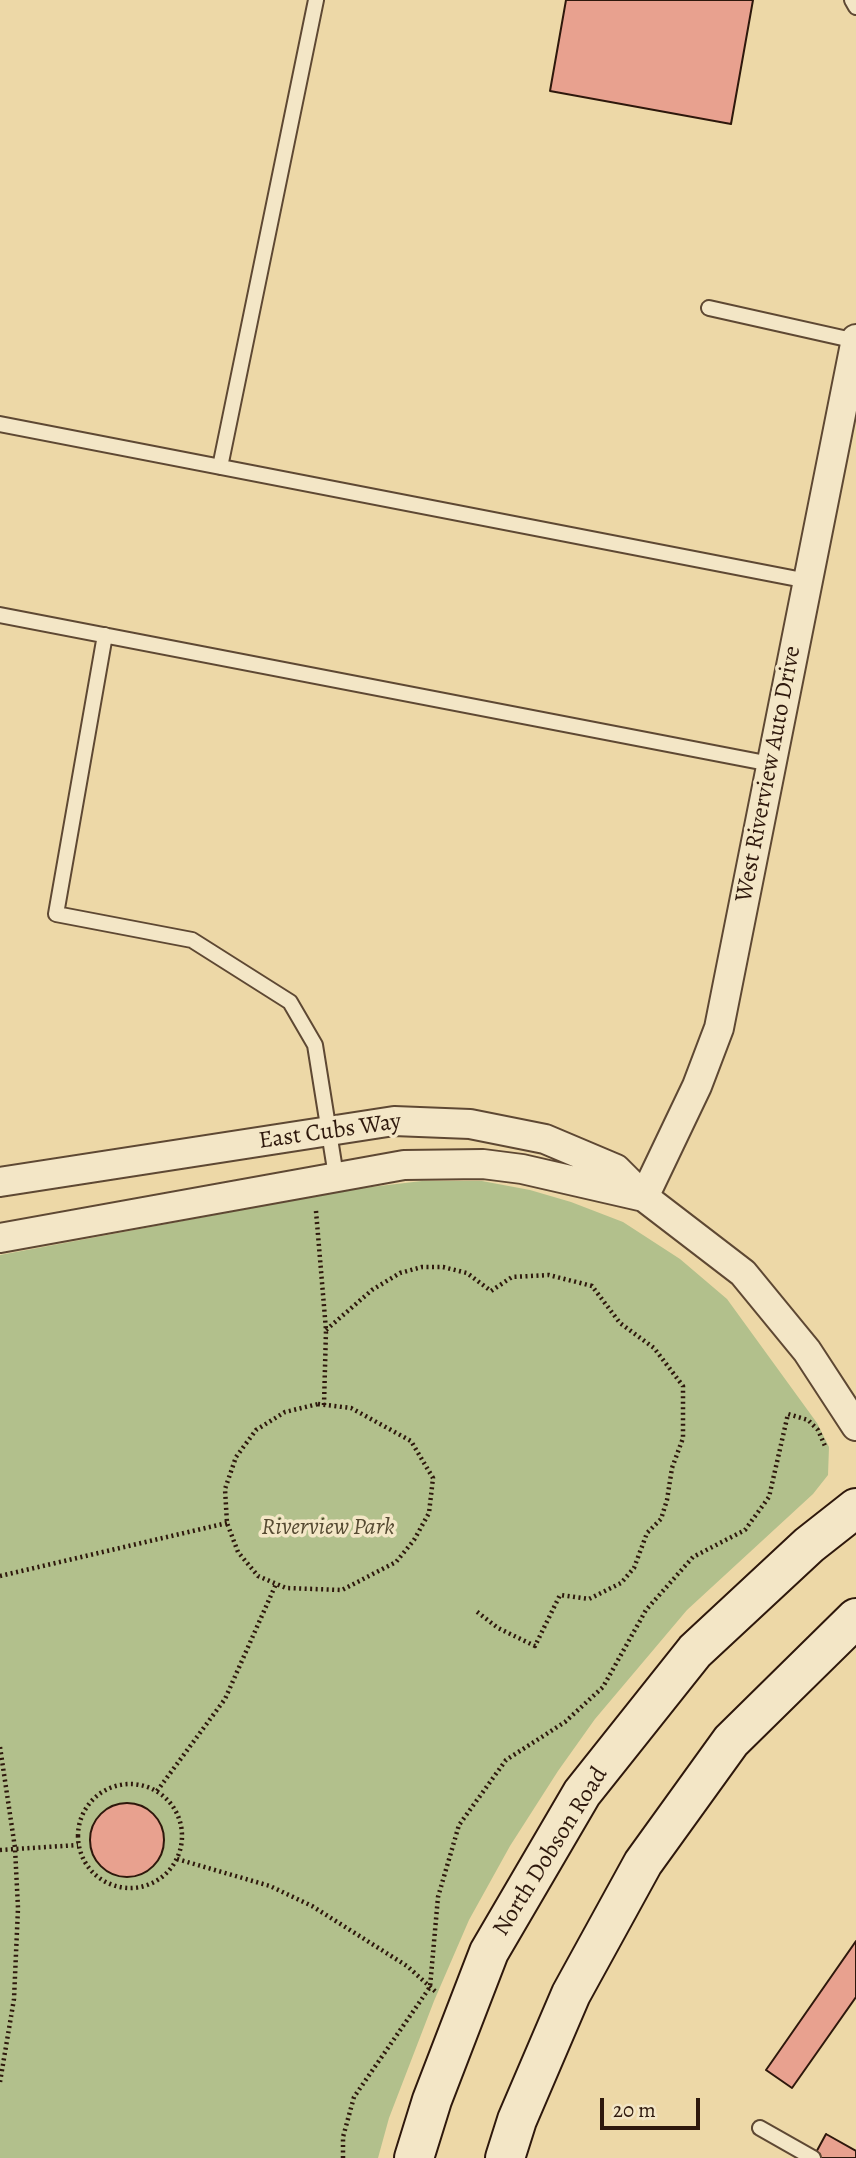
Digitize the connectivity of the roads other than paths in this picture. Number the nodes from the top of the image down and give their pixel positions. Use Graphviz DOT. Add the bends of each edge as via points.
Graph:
graph roads {
  1 [pos="316,0"];
  2 [pos="852,0"];
  3 [pos="856,7"];
  4 [pos="709,308"];
  5 [pos="856,340"];
  6 [pos="0,424"];
  7 [pos="220,467"];
  8 [pos="808,581"];
  9 [pos="0,615"];
  10 [pos="105,635"];
  11 [pos="771,764"];
  12 [pos="330,1130"];
  13 [pos="336,1176"];
  14 [pos="0,1182"];
  15 [pos="645,1197"];
  16 [pos="0,1238"];
  17 [pos="856,1426"];
  18 [pos="856,1508"];
  19 [pos="856,1618"];
  20 [pos="760,2128"];
  21 [pos="414,2158"];
  22 [pos="505,2158"];
  23 [pos="813,2158"];
  1 -- 7 [label="lane"];
  2 -- 3 [label="lane"];
  4 -- 5 [label="lane"];
  5 -- 8 [label="street, West Riverview Auto Drive"];
  6 -- 7 [label="lane"];
  7 -- 8 [label="lane"];
  8 -- 11 [label="street, West Riverview Auto Drive"];
  9 -- 10 [label="lane"];
  10 -- 11 [label="lane"];
  10 -- 12 [label="lane" via="56,914 192,940 290,1003 315,1045"];
  11 -- 15 [label="street, West Riverview Auto Drive" via="719,1028"];
  12 -- 13 [label="lane"];
  12 -- 14 [label="street, East Cubs Way"];
  12 -- 15 [label="street, East Cubs Way" via="432,1120 508,1130 615,1169"];
  13 -- 15 [label="street, East Cubs Way" via="404,1165 483,1164"];
  13 -- 16 [label="street, East Cubs Way"];
  15 -- 17 [label="street, East Cubs Way" via="743,1273 807,1351"];
  18 -- 21 [label="main road, North Dobson Road" via="809,1545 695,1651 582,1793 489,1952"];
  19 -- 22 [label="main road" via="731,1741 643,1863 571,1994"];
  20 -- 23 [label="lane"];
}
